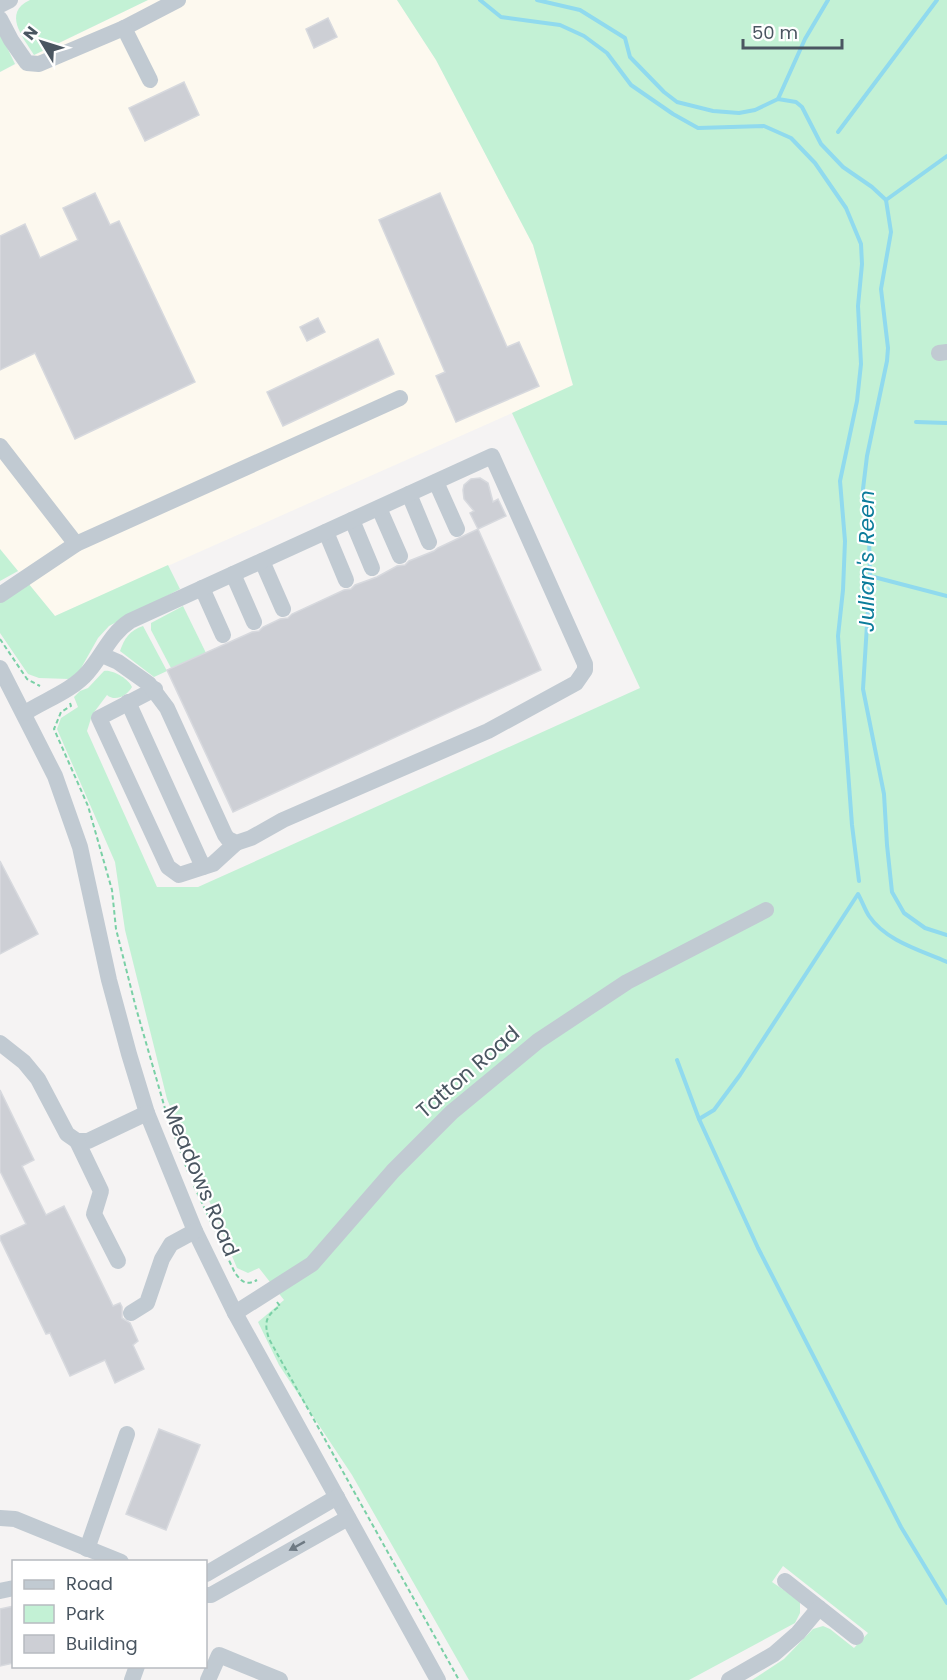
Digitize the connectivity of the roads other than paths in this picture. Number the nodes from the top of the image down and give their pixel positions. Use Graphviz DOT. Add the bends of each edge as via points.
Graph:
graph roads {
  1 [pos="10,0"];
  2 [pos="178,0"];
  3 [pos="0,4"];
  4 [pos="0,19"];
  5 [pos="124,28"];
  6 [pos="150,80"];
  7 [pos="400,398"];
  8 [pos="0,446"];
  9 [pos="436,482"];
  10 [pos="409,494"];
  11 [pos="379,508"];
  12 [pos="352,520"];
  13 [pos="457,530"];
  14 [pos="326,532"];
  15 [pos="429,542"];
  16 [pos="76,544"];
  17 [pos="400,556"];
  18 [pos="262,561"];
  19 [pos="372,568"];
  20 [pos="233,574"];
  21 [pos="346,580"];
  22 [pos="202,588"];
  23 [pos="0,595"];
  24 [pos="283,609"];
  25 [pos="254,622"];
  26 [pos="223,635"];
  27 [pos="102,655"];
  28 [pos="0,668"];
  29 [pos="155,689"];
  30 [pos="128,702"];
  31 [pos="25,713"];
  32 [pos="236,843"];
  33 [pos="203,867"];
  34 [pos="766,910"];
  35 [pos="0,1043"];
  36 [pos="147,1113"];
  37 [pos="77,1141"];
  38 [pos="195,1231"];
  39 [pos="118,1261"];
  40 [pos="131,1313"];
  41 [pos="235,1313"];
  42 [pos="127,1434"];
  43 [pos="337,1497"];
  44 [pos="0,1518"];
  45 [pos="348,1518"];
  46 [pos="87,1549"];
  47 [pos="116,1560"];
  48 [pos="207,1573"];
  49 [pos="785,1581"];
  50 [pos="207,1595"];
  51 [pos="819,1608"];
  52 [pos="856,1637"];
  53 [pos="208,1680"];
  54 [pos="280,1680"];
  55 [pos="438,1680"];
  56 [pos="729,1680"];
  1 -- 3 [label="street"];
  2 -- 5 [label="street"];
  4 -- 5 [label="street" via="27,63 39,64"];
  5 -- 6 [label="street"];
  7 -- 16 [label="street"];
  8 -- 16 [label="street"];
  9 -- 10 [label="street"];
  9 -- 13 [label="street"];
  9 -- 32 [label="street" via="492,456 585,670 576,683 488,731"];
  10 -- 11 [label="street"];
  10 -- 15 [label="street"];
  11 -- 12 [label="street"];
  11 -- 17 [label="street"];
  12 -- 14 [label="street"];
  12 -- 19 [label="street"];
  14 -- 18 [label="street"];
  14 -- 21 [label="street"];
  16 -- 23 [label="street"];
  18 -- 20 [label="street"];
  18 -- 24 [label="street"];
  20 -- 22 [label="street"];
  20 -- 25 [label="street"];
  22 -- 26 [label="street"];
  22 -- 27 [label="street" via="121,627"];
  27 -- 29 [label="street"];
  27 -- 31 [label="street" via="78,682"];
  28 -- 31 [label="street, Meadows Road"];
  29 -- 30 [label="street"];
  29 -- 32 [label="street" via="225,835"];
  30 -- 33 [label="street"];
  30 -- 33 [label="street" via="99,718 128,782 168,867 179,875"];
  31 -- 36 [label="street, Meadows Road" via="55,776 80,847 109,980"];
  32 -- 33 [label="street" via="213,864"];
  34 -- 41 [label="street, Tatton Road" via="627,982 538,1041 444,1121 393,1171 312,1264"];
  35 -- 37 [label="street" via="38,1079 67,1134"];
  36 -- 37 [label="street" via="88,1141"];
  36 -- 38 [label="street, Meadows Road"];
  37 -- 39 [label="street" via="101,1191 94,1214"];
  38 -- 40 [label="street" via="171,1244 147,1304"];
  38 -- 41 [label="street, Meadows Road"];
  41 -- 43 [label="street, Meadows Road"];
  42 -- 46 [label="street"];
  43 -- 45 [label="street, Meadows Road"];
  43 -- 48 [label="street"];
  44 -- 46 [label="street" via="15,1520"];
  45 -- 50 [label="street, one-way"];
  45 -- 55 [label="street, Meadows Road"];
  46 -- 47 [label="street"];
  49 -- 51 [label="street"];
  51 -- 52 [label="street"];
  51 -- 56 [label="street" via="774,1654"];
  53 -- 54 [label="street" via="219,1655"];
}
